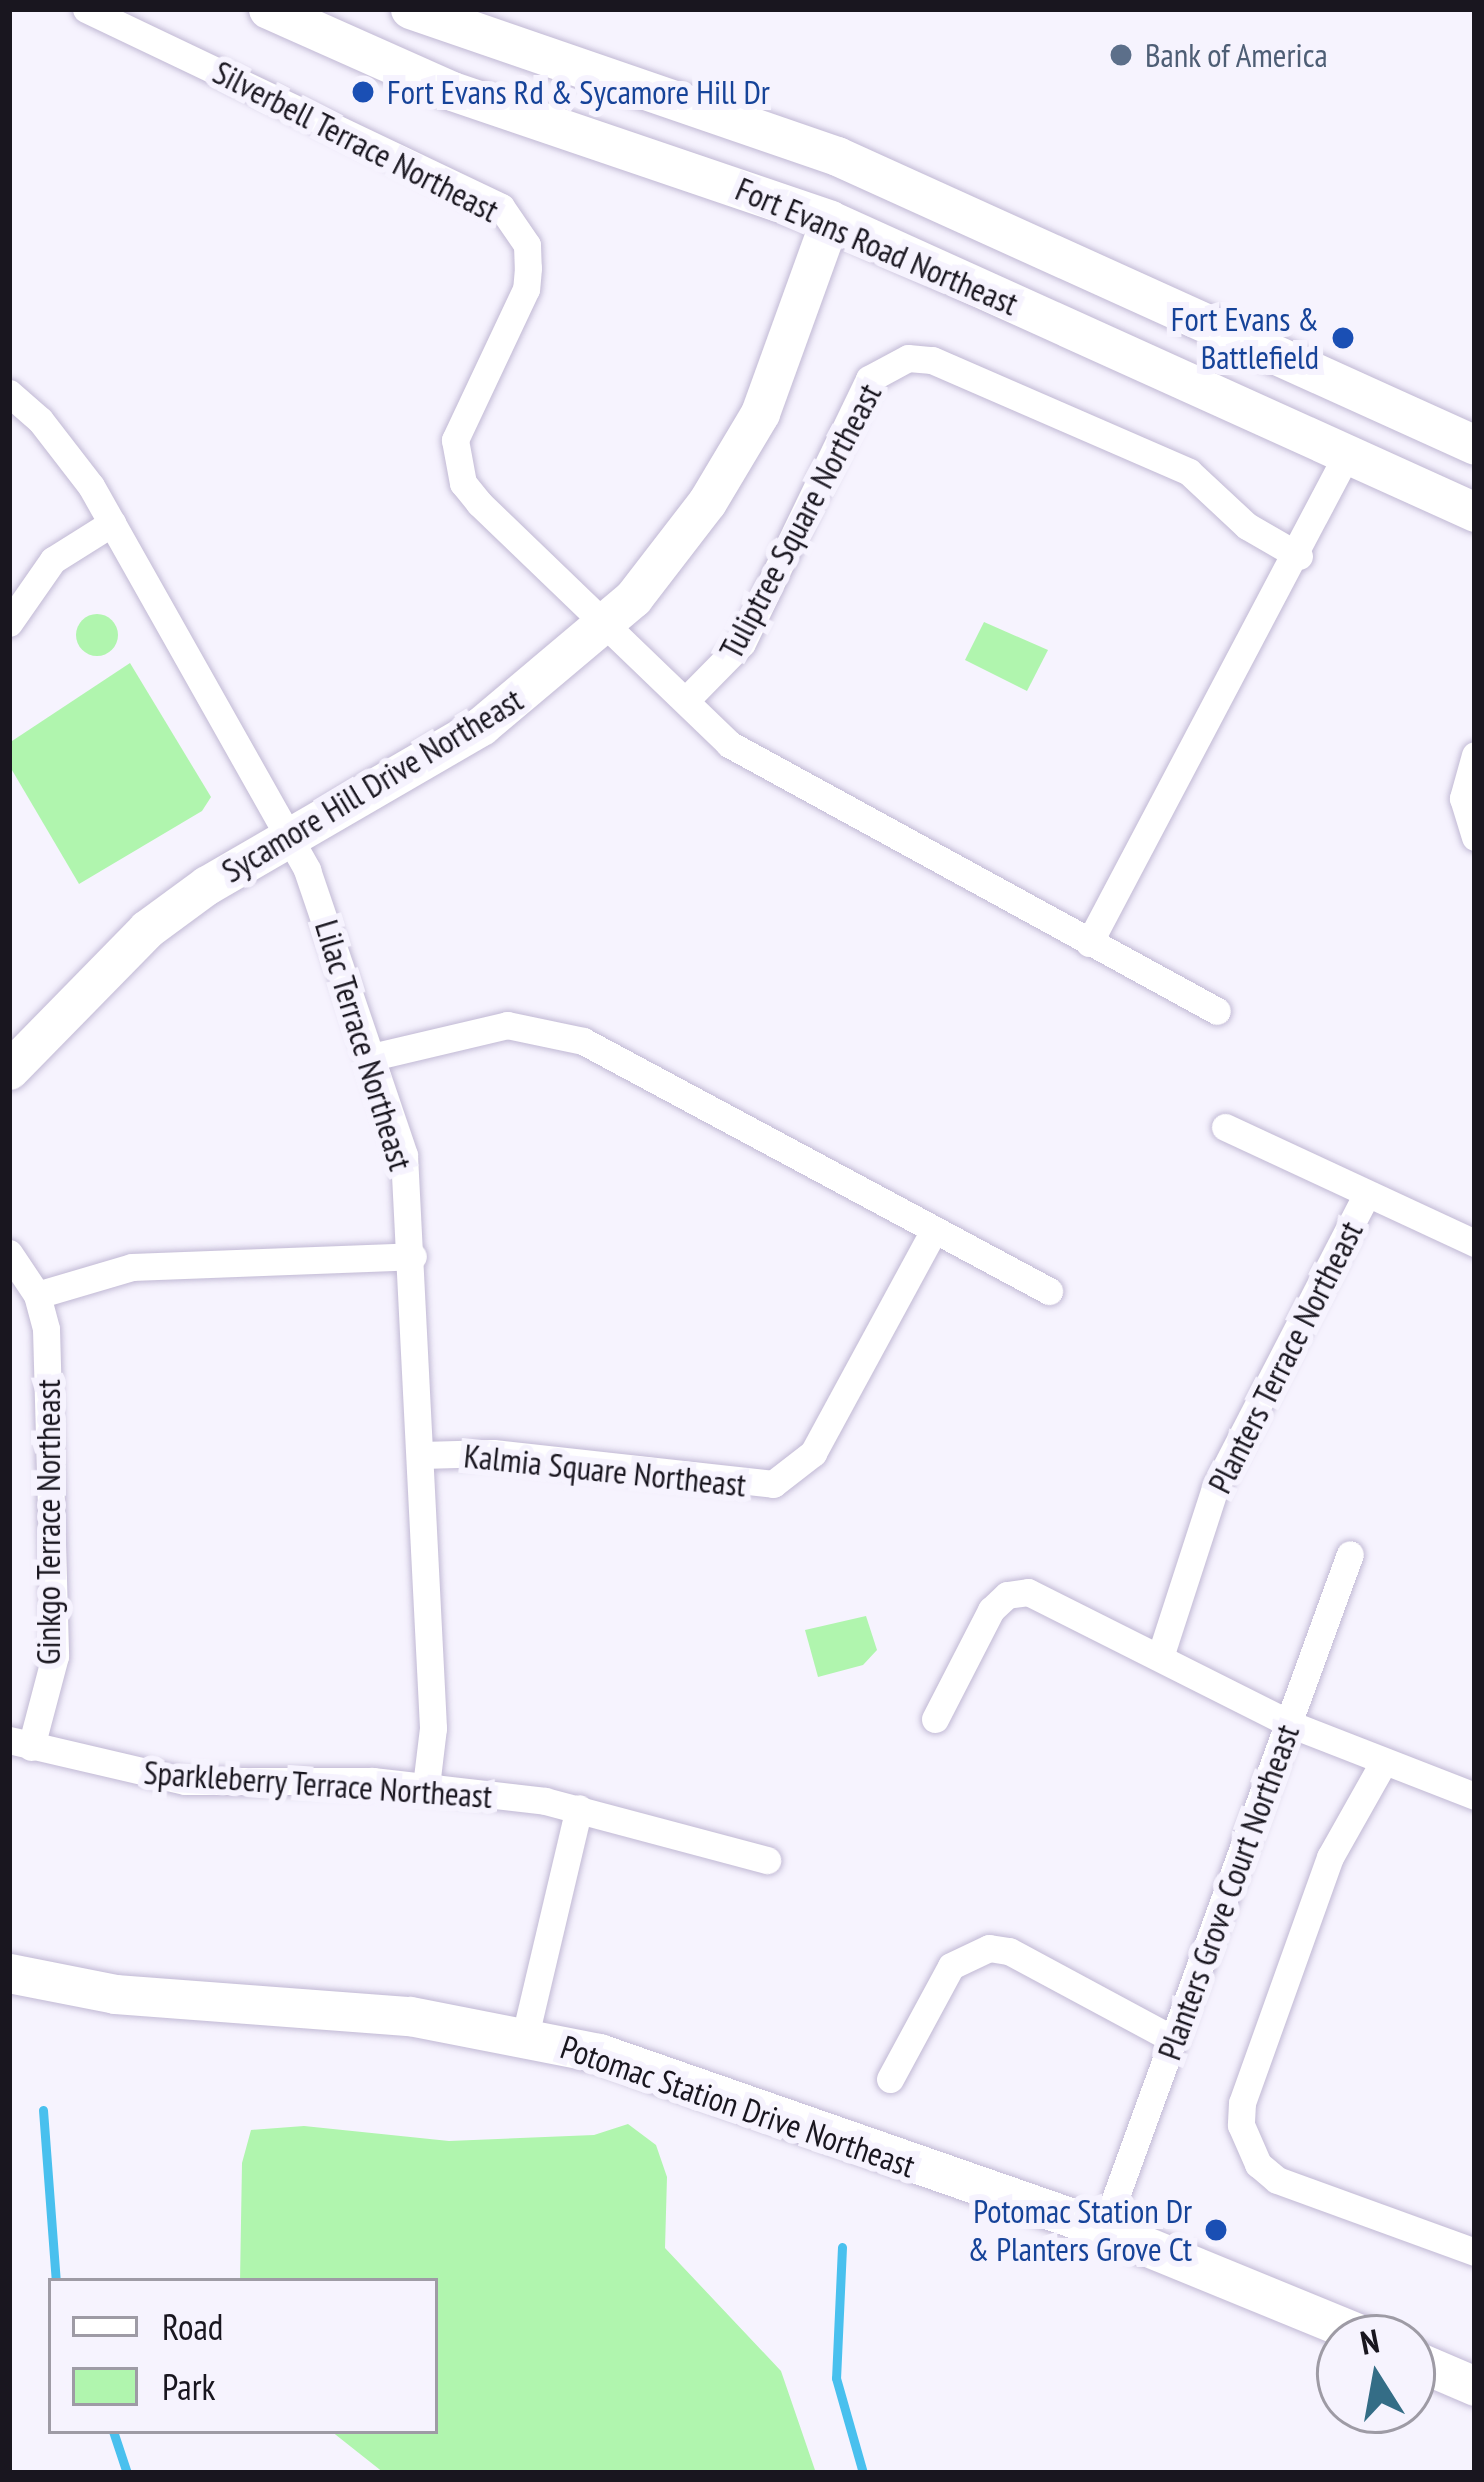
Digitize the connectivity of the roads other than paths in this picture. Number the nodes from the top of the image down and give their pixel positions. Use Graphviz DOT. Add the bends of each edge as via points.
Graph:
graph roads {
  1 [pos="86,9"];
  2 [pos="268,9"];
  3 [pos="410,9"];
  4 [pos="830,220"];
  5 [pos="9,394"];
  6 [pos="1475,445"];
  7 [pos="1347,454"];
  8 [pos="1475,512"];
  9 [pos="112,523"];
  10 [pos="1299,556"];
  11 [pos="609,622"];
  12 [pos="9,623"];
  13 [pos="687,699"];
  14 [pos="1475,755"];
  15 [pos="1475,837"];
  16 [pos="289,838"];
  17 [pos="1089,943"];
  18 [pos="1217,1011"];
  19 [pos="372,1058"];
  20 [pos="9,1070"];
  21 [pos="1225,1127"];
  22 [pos="1367,1195"];
  23 [pos="934,1230"];
  24 [pos="1475,1243"];
  25 [pos="9,1252"];
  26 [pos="413,1256"];
  27 [pos="1049,1291"];
  28 [pos="38,1295"];
  29 [pos="421,1454"];
  30 [pos="1350,1554"];
  31 [pos="1160,1657"];
  32 [pos="935,1720"];
  33 [pos="1290,1724"];
  34 [pos="20,1744"];
  35 [pos="1383,1763"];
  36 [pos="426,1786"];
  37 [pos="1475,1796"];
  38 [pos="579,1808"];
  39 [pos="767,1860"];
  40 [pos="9,1972"];
  41 [pos="525,2036"];
  42 [pos="1174,2040"];
  43 [pos="890,2080"];
  44 [pos="1104,2229"];
  45 [pos="1475,2252"];
  46 [pos="1316,2316"];
  47 [pos="1436,2369"];
  48 [pos="1475,2386"];
  1 -- 11 [label="street, Silverbell Terrace Northeast" via="480,196 514,223 527,245 526,290 467,407 455,459 479,502"];
  2 -- 4 [label="street, Fort Evans Road Northeast" via="452,91"];
  3 -- 6 [label="street, Fort Evans Road Northeast" via="837,156"];
  4 -- 7 [label="street, Fort Evans Road Northeast"];
  4 -- 11 [label="street, Sycamore Hill Drive Northeast" via="779,370 737,454 676,547"];
  5 -- 9 [label="street, Lilac Terrace Northeast" via="71,455"];
  7 -- 8 [label="street, Fort Evans Road Northeast"];
  7 -- 10 [label="street"];
  9 -- 12 [label="street" via="53,560"];
  9 -- 16 [label="street, Lilac Terrace Northeast"];
  10 -- 13 [label="street, Tuliptree Square Northeast" via="1247,526 1189,472 932,360 908,358 869,379 742,644"];
  10 -- 17 [label="street"];
  11 -- 13 [label="street"];
  11 -- 16 [label="street, Sycamore Hill Drive Northeast" via="481,726"];
  13 -- 17 [label="street" via="729,744 769,770"];
  14 -- 15 [label="street" via="1463,798"];
  16 -- 19 [label="street, Lilac Terrace Northeast" via="337,945"];
  16 -- 20 [label="street, Sycamore Hill Drive Northeast" via="147,929"];
  17 -- 18 [label="street"];
  19 -- 23 [label="street" via="507,1025 584,1040"];
  19 -- 26 [label="street, Lilac Terrace Northeast" via="404,1155"];
  21 -- 22 [label="street"];
  22 -- 24 [label="street"];
  22 -- 31 [label="street, Planters Terrace Northeast" via="1215,1488"];
  23 -- 27 [label="street"];
  23 -- 29 [label="street, Kalmia Square Northeast" via="812,1453 773,1484 493,1454"];
  25 -- 28 [label="street, Ginkgo Terrace Northeast"];
  26 -- 28 [label="street" via="132,1268"];
  26 -- 29 [label="street, Lilac Terrace Northeast"];
  28 -- 34 [label="street, Ginkgo Terrace Northeast" via="46,1329 55,1656"];
  29 -- 36 [label="street, Lilac Terrace Northeast" via="433,1728"];
  30 -- 33 [label="street, Planters Grove Court Northeast"];
  31 -- 32 [label="street" via="1051,1599 1007,1595 991,1610"];
  31 -- 33 [label="street"];
  33 -- 35 [label="street"];
  33 -- 42 [label="street, Planters Grove Court Northeast"];
  34 -- 36 [label="street, Sparkleberry Terrace Northeast" via="185,1781"];
  35 -- 37 [label="street"];
  35 -- 45 [label="street" via="1330,1857 1241,2125 1258,2164 1277,2180"];
  36 -- 38 [label="street, Sparkleberry Terrace Northeast"];
  38 -- 39 [label="street, Sparkleberry Terrace Northeast"];
  38 -- 41 [label="street"];
  40 -- 41 [label="street, Potomac Station Drive Northeast" via="115,1994 410,2017"];
  41 -- 44 [label="street, Potomac Station Drive Northeast" via="621,2060"];
  42 -- 43 [label="street" via="989,1948 951,1966"];
  42 -- 44 [label="street, Planters Grove Court Northeast"];
  44 -- 46 [label="street, Potomac Station Drive Northeast"];
  47 -- 48 [label="street"];
}
